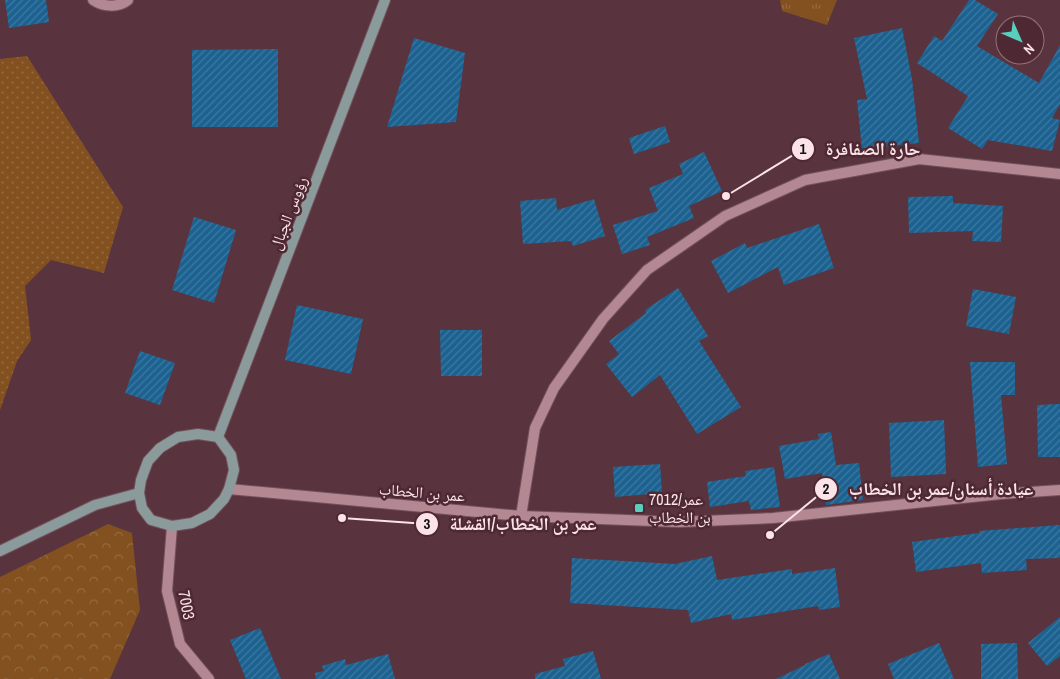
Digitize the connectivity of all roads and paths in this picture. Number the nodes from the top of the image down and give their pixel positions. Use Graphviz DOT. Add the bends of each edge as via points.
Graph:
graph roads {
  1 [pos="93,0"];
  2 [pos="128,0"];
  3 [pos="386,0"];
  4 [pos="1060,174"];
  5 [pos="218,437"];
  6 [pos="229,490"];
  7 [pos="1060,490"];
  8 [pos="139,493"];
  9 [pos="521,516"];
  10 [pos="172,526"];
  11 [pos="0,551"];
  12 [pos="209,679"];
  1 -- 2 [label="street" via="108,7"];
  3 -- 5 [label="street, رؤوس الجبال"];
  4 -- 9 [label="street" via="920,159 805,180 725,216 646,270 603,319 554,388 535,428"];
  5 -- 6 [label="street" via="231,455 234,470"];
  5 -- 8 [label="street" via="185,436 160,448 148,461"];
  6 -- 9 [label="street, عمر بن الخطاب"];
  6 -- 10 [label="street" via="210,514 192,523"];
  7 -- 9 [label="street, عمر بن الخطاب" via="763,519 679,522"];
  8 -- 10 [label="street" via="142,508 151,520"];
  8 -- 11 [label="street" via="95,505"];
  10 -- 12 [label="street, 7003" via="168,591 180,644"];
}
